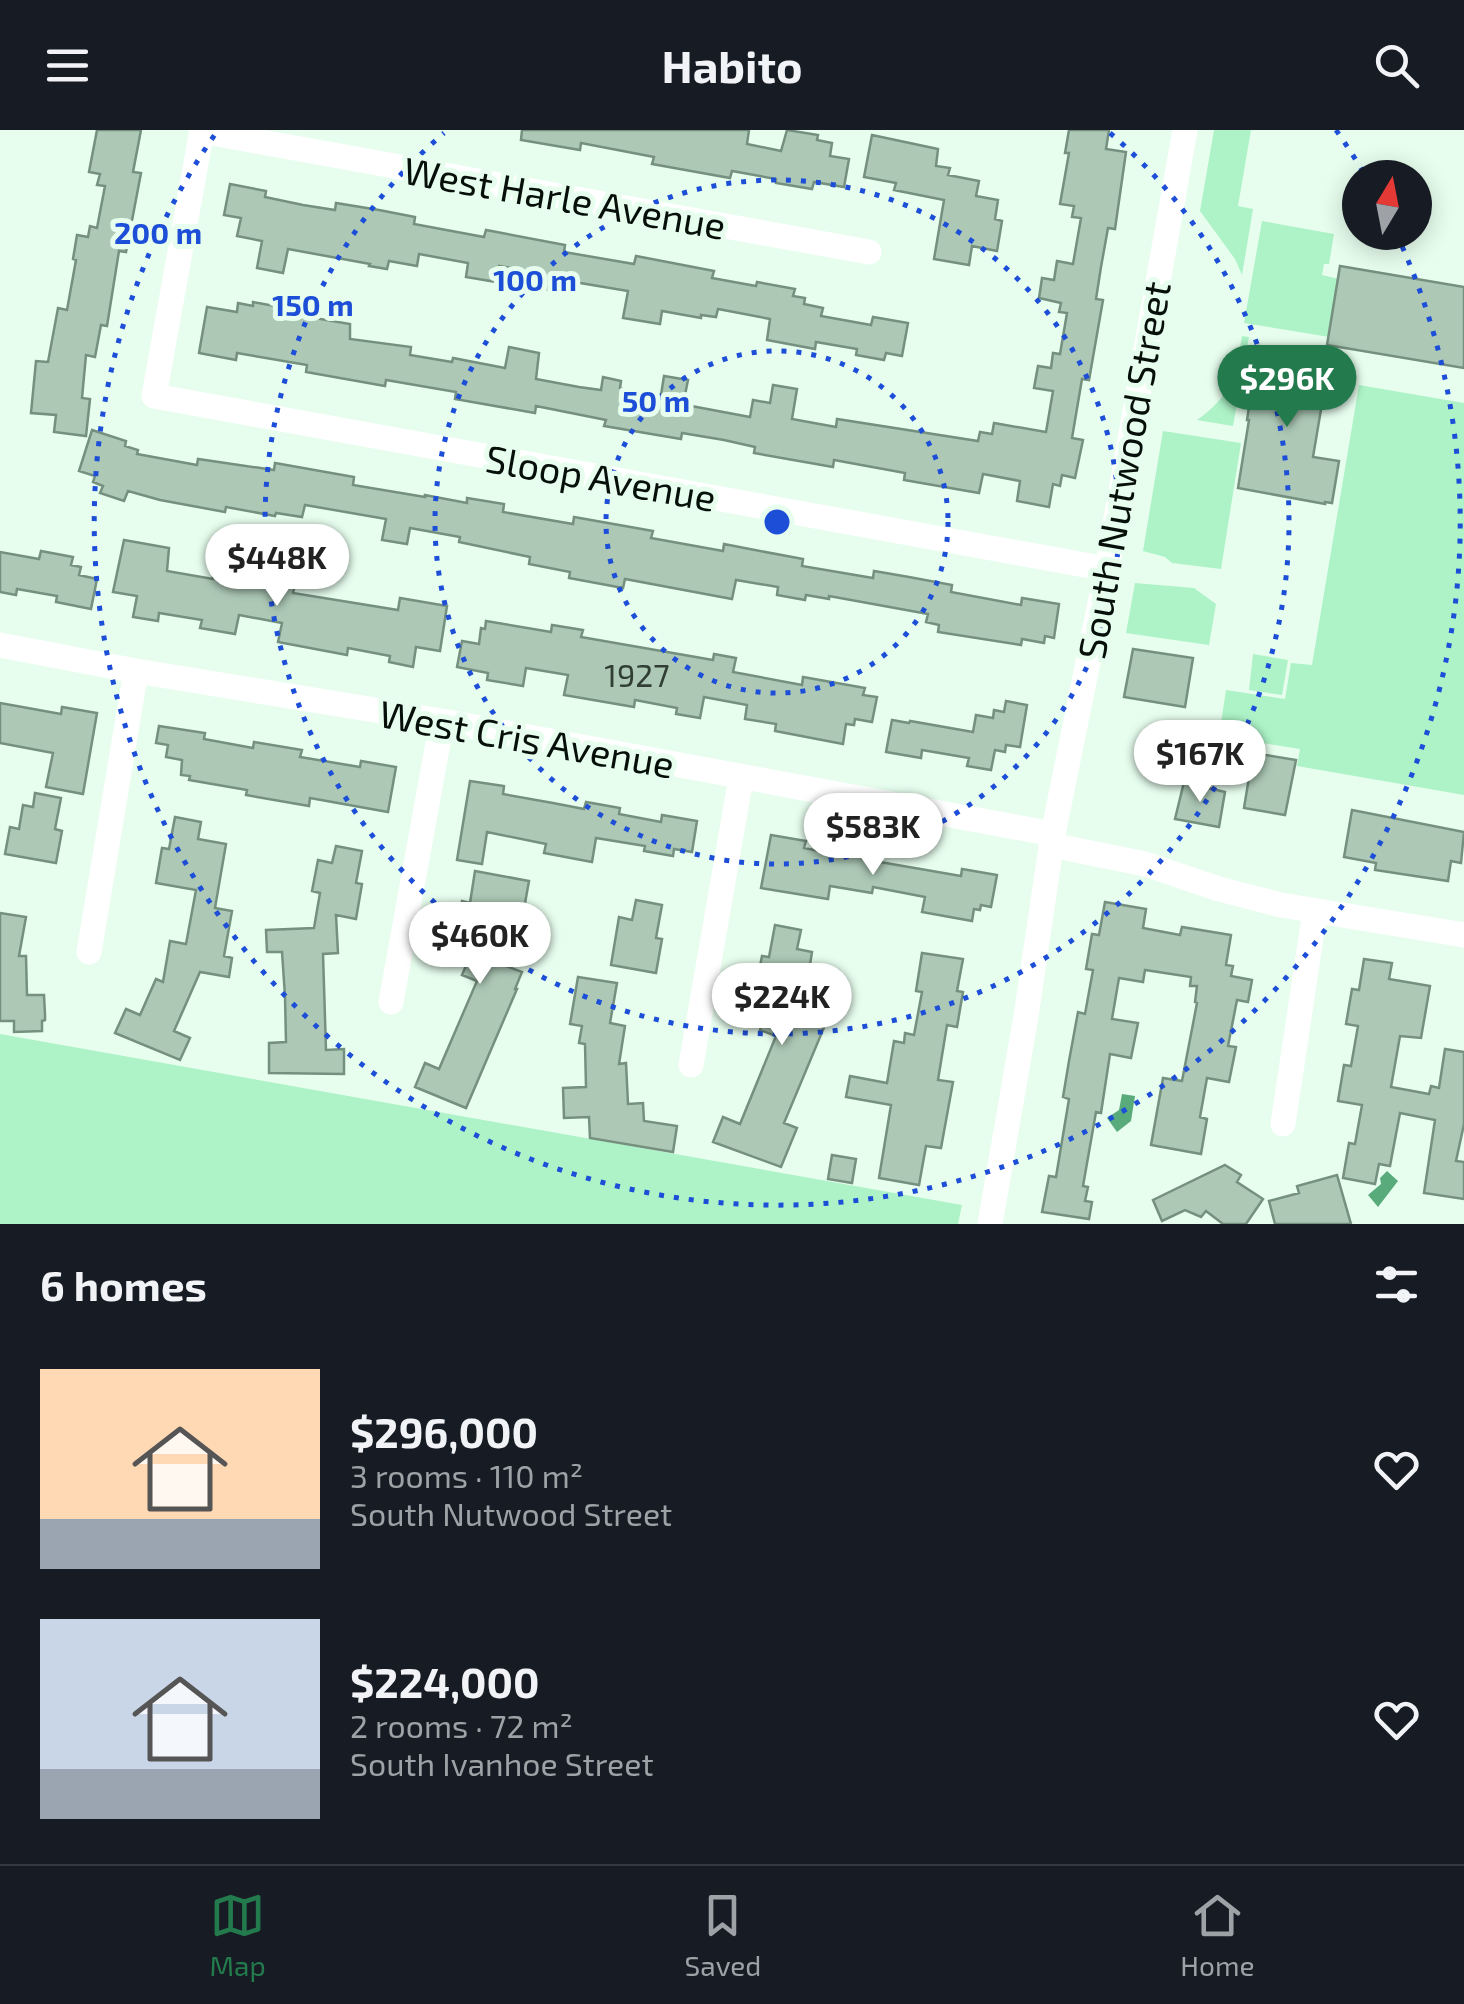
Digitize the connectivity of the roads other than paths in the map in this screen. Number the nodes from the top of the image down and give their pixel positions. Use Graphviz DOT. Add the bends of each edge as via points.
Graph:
graph roads {
  1 [pos="1185,130"];
  2 [pos="201,131"];
  3 [pos="869,252"];
  4 [pos="1107,568"];
  5 [pos="0,646"];
  6 [pos="136,671"];
  7 [pos="442,721"];
  8 [pos="741,778"];
  9 [pos="1052,840"];
  10 [pos="1315,911"];
  11 [pos="1464,936"];
  12 [pos="89,952"];
  13 [pos="390,1002"];
  14 [pos="691,1064"];
  15 [pos="1283,1124"];
  16 [pos="990,1224"];
  1 -- 4 [label="street, South Nutwood Street"];
  2 -- 3 [label="street, West Harle Avenue"];
  2 -- 4 [label="street, Sloop Avenue" via="154,396"];
  4 -- 9 [label="street, South Nutwood Street"];
  5 -- 6 [label="street, West Cris Avenue"];
  6 -- 7 [label="street, West Cris Avenue"];
  6 -- 12 [label="street"];
  7 -- 8 [label="street, West Cris Avenue"];
  7 -- 13 [label="street"];
  8 -- 9 [label="street, West Cris Avenue"];
  8 -- 14 [label="street"];
  9 -- 10 [label="street, West Cris Avenue"];
  9 -- 16 [label="street, South Nutwood Street"];
  10 -- 11 [label="street, West Cris Avenue"];
  10 -- 15 [label="street"];
}
